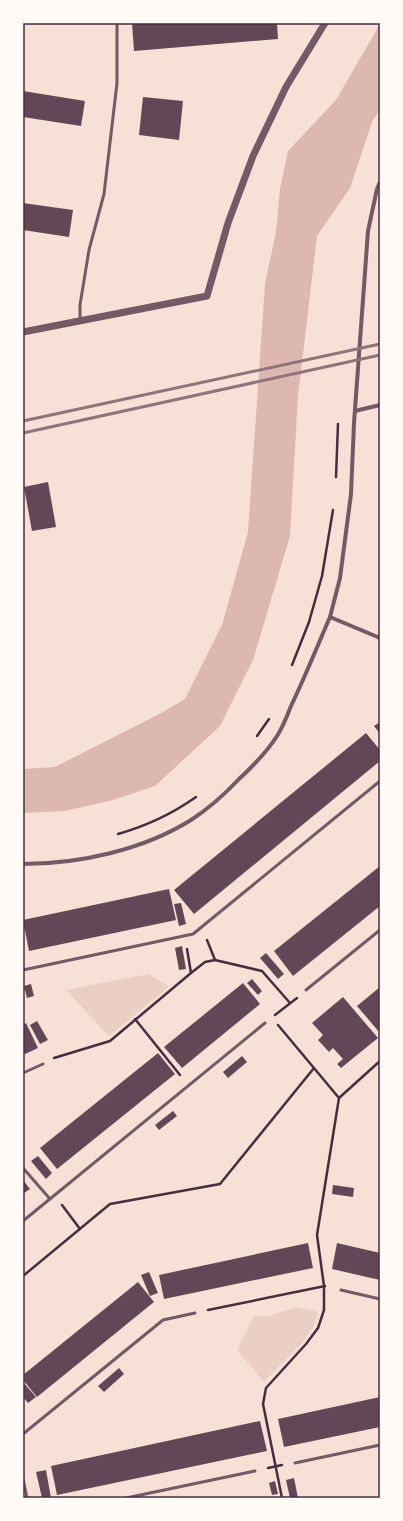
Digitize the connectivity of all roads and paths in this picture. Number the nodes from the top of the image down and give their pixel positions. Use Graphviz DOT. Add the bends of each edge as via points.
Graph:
graph roads {
  1 [pos="117,23"];
  2 [pos="325,23"];
  3 [pos="380,182"];
  4 [pos="80,320"];
  5 [pos="23,332"];
  6 [pos="380,405"];
  7 [pos="355,411"];
  8 [pos="338,424"];
  9 [pos="336,482"];
  10 [pos="334,503"];
  11 [pos="330,617"];
  12 [pos="380,638"];
  13 [pos="291,668"];
  14 [pos="269,718"];
  15 [pos="255,740"];
  16 [pos="380,781"];
  17 [pos="197,796"];
  18 [pos="115,835"];
  19 [pos="23,864"];
  20 [pos="202,927"];
  21 [pos="380,930"];
  22 [pos="184,936"];
  23 [pos="215,960"];
  24 [pos="23,970"];
  25 [pos="190,973"];
  26 [pos="306,990"];
  27 [pos="290,1003"];
  28 [pos="272,1017"];
  29 [pos="135,1019"];
  30 [pos="265,1023"];
  31 [pos="380,1061"];
  32 [pos="42,1064"];
  33 [pos="314,1068"];
  34 [pos="23,1074"];
  35 [pos="189,1085"];
  36 [pos="339,1098"];
  37 [pos="23,1168"];
  38 [pos="54,1195"];
  39 [pos="50,1199"];
  40 [pos="23,1221"];
  41 [pos="80,1229"];
  42 [pos="23,1276"];
  43 [pos="324,1286"];
  44 [pos="341,1290"];
  45 [pos="380,1299"];
  46 [pos="195,1313"];
  47 [pos="23,1434"];
  48 [pos="380,1445"];
  49 [pos="295,1463"];
  50 [pos="276,1467"];
  51 [pos="256,1471"];
  52 [pos="23,1479"];
  53 [pos="27,1498"];
  54 [pos="126,1498"];
  55 [pos="282,1498"];
  1 -- 4 [label="lane" via="117,83 104,194 89,250"];
  2 -- 4 [label="street" via="286,87 253,156 228,223 207,296"];
  3 -- 7 [label="street" via="368,231"];
  4 -- 5 [label="street"];
  6 -- 7 [label="street"];
  7 -- 11 [label="street" via="352,494 340,578"];
  8 -- 9 [label="path"];
  10 -- 13 [label="path" via="322,576 309,622"];
  11 -- 12 [label="street"];
  11 -- 19 [label="street" via="277,736 227,792 191,820 125,850 85,859"];
  14 -- 15 [label="path"];
  16 -- 20 [label="lane"];
  17 -- 18 [label="path" via="152,822"];
  20 -- 22 [label="lane" via="193,934"];
  20 -- 23 [label="path"];
  21 -- 26 [label="lane"];
  22 -- 24 [label="lane"];
  22 -- 25 [label="path"];
  23 -- 25 [label="path" via="205,962"];
  23 -- 27 [label="path" via="262,970"];
  25 -- 29 [label="path"];
  26 -- 27 [label="path"];
  27 -- 28 [label="path"];
  28 -- 30 [label="path"];
  28 -- 33 [label="path"];
  29 -- 32 [label="path" via="110,1041 56,1056"];
  29 -- 35 [label="path"];
  30 -- 35 [label="lane"];
  31 -- 36 [label="path"];
  32 -- 34 [label="lane"];
  33 -- 36 [label="path"];
  33 -- 41 [label="path" via="220,1184 110,1204"];
  35 -- 38 [label="lane"];
  36 -- 43 [label="path" via="317,1235"];
  37 -- 39 [label="lane"];
  38 -- 39 [label="lane"];
  38 -- 41 [label="path"];
  39 -- 40 [label="lane"];
  41 -- 42 [label="path"];
  43 -- 44 [label="path"];
  43 -- 46 [label="path"];
  43 -- 50 [label="path" via="324,1310 318,1328 266,1388 264,1394"];
  44 -- 45 [label="lane"];
  46 -- 47 [label="lane" via="163,1320"];
  48 -- 49 [label="lane"];
  49 -- 50 [label="path"];
  50 -- 51 [label="path"];
  50 -- 55 [label="path"];
  51 -- 54 [label="lane"];
  52 -- 53 [label="lane"];
}
